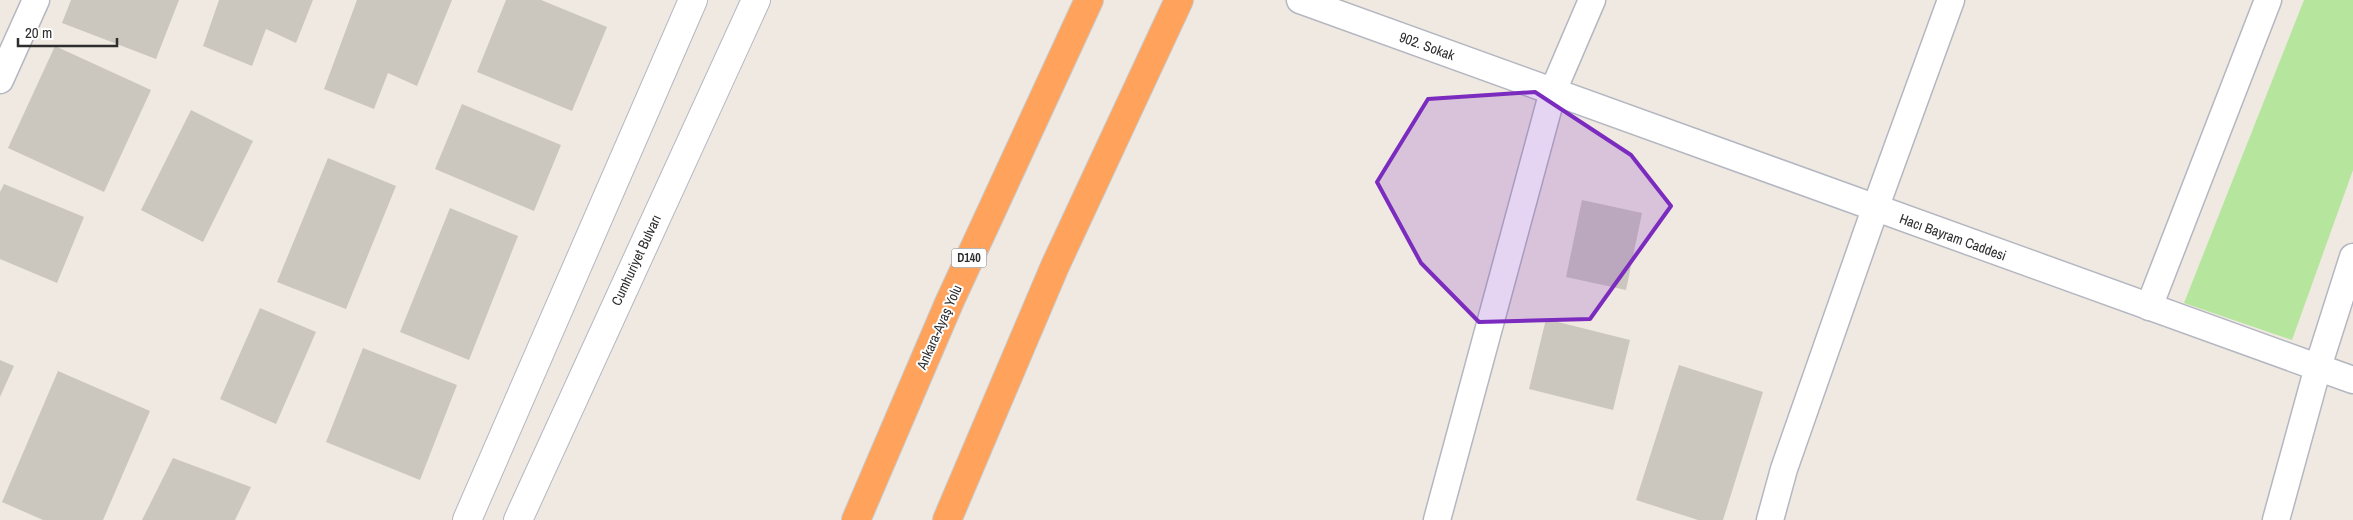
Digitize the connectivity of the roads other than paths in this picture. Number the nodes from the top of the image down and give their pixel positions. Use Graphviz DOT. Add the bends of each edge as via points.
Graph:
graph roads {
  1 [pos="36,0"];
  2 [pos="693,0"];
  3 [pos="1089,0"];
  4 [pos="1179,0"];
  5 [pos="1300,0"];
  6 [pos="1592,0"];
  7 [pos="1951,0"];
  8 [pos="2268,0"];
  9 [pos="750,2"];
  10 [pos="0,80"];
  11 [pos="1553,91"];
  12 [pos="1875,209"];
  13 [pos="2353,257"];
  14 [pos="2149,306"];
  15 [pos="2318,366"];
  16 [pos="2353,380"];
  17 [pos="467,520"];
  18 [pos="518,520"];
  19 [pos="856,520"];
  20 [pos="947,520"];
  21 [pos="1437,520"];
  22 [pos="1772,520"];
  23 [pos="2276,520"];
  1 -- 10 [label="street"];
  2 -- 17 [label="main road"];
  3 -- 19 [label="highway, Ankara-Ayaş Yolu / D140" via="949,303"];
  4 -- 20 [label="highway" via="1055,266"];
  5 -- 11 [label="street, 902. Sokak"];
  6 -- 11 [label="street"];
  7 -- 12 [label="street"];
  8 -- 14 [label="street"];
  9 -- 18 [label="main road, Cumhuriyet Bulvarı"];
  11 -- 12 [label="street, Hacı Bayram Caddesi"];
  11 -- 21 [label="street"];
  12 -- 14 [label="street, Hacı Bayram Caddesi"];
  12 -- 22 [label="street" via="1784,469"];
  13 -- 15 [label="street"];
  14 -- 15 [label="street, Hacı Bayram Caddesi"];
  15 -- 16 [label="street, Hacı Bayram Caddesi"];
  15 -- 23 [label="street"];
}
